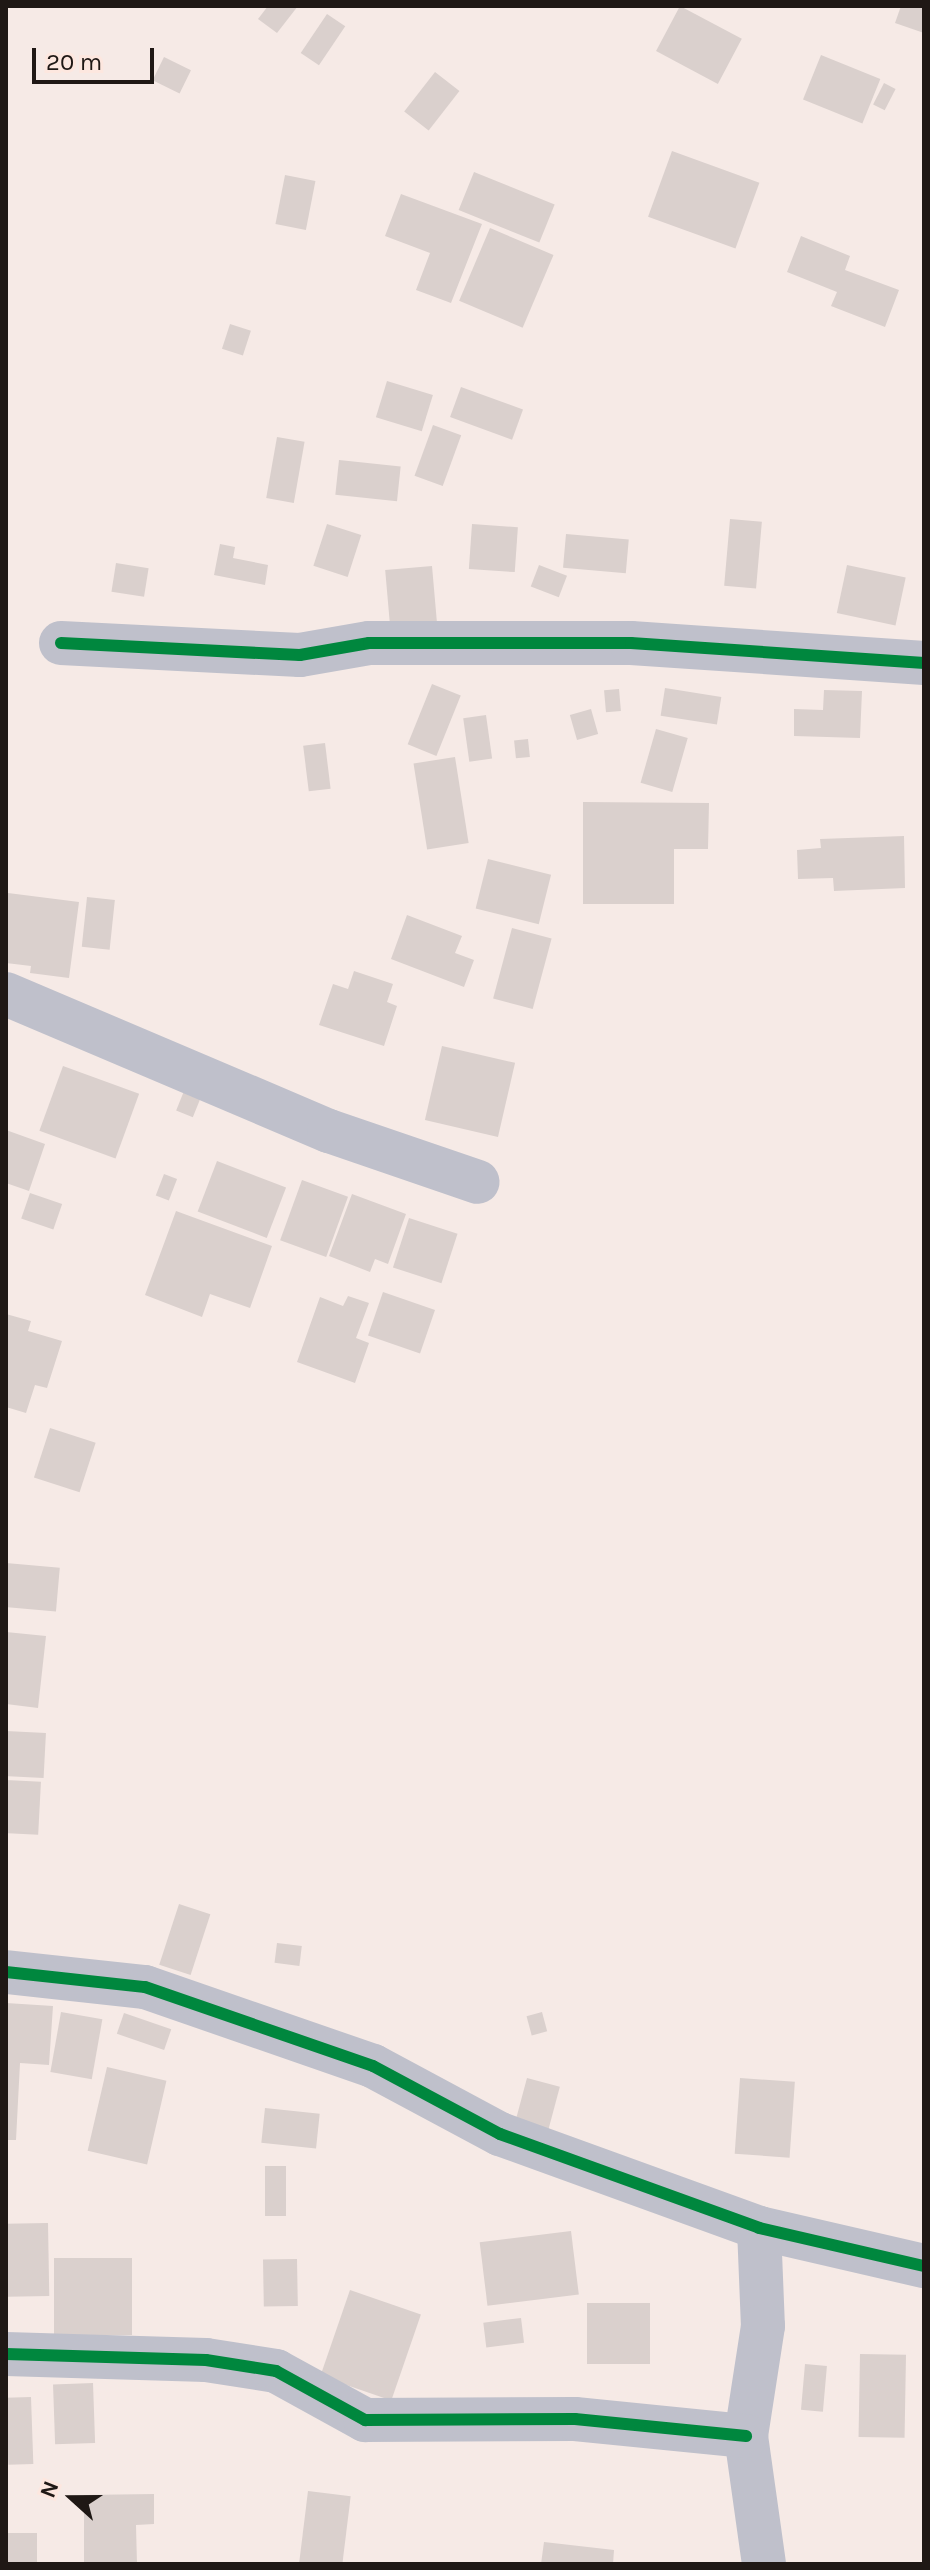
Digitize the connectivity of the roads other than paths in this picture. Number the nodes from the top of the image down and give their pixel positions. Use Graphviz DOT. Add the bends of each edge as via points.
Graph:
graph roads {
  1 [pos="61,643"];
  2 [pos="924,663"];
  3 [pos="6,994"];
  4 [pos="478,1182"];
  5 [pos="6,1972"];
  6 [pos="759,2228"];
  7 [pos="924,2266"];
  8 [pos="6,2354"];
  9 [pos="746,2436"];
  10 [pos="764,2564"];
  1 -- 2 [label="street" via="300,655 369,643 631,643"];
  3 -- 4 [label="street" via="329,1131"];
  5 -- 6 [label="street" via="145,1987 373,2066 500,2134"];
  6 -- 7 [label="street"];
  6 -- 9 [label="street" via="763,2326"];
  8 -- 9 [label="street" via="206,2360 276,2371 365,2420 575,2419"];
  9 -- 10 [label="street"];
}
